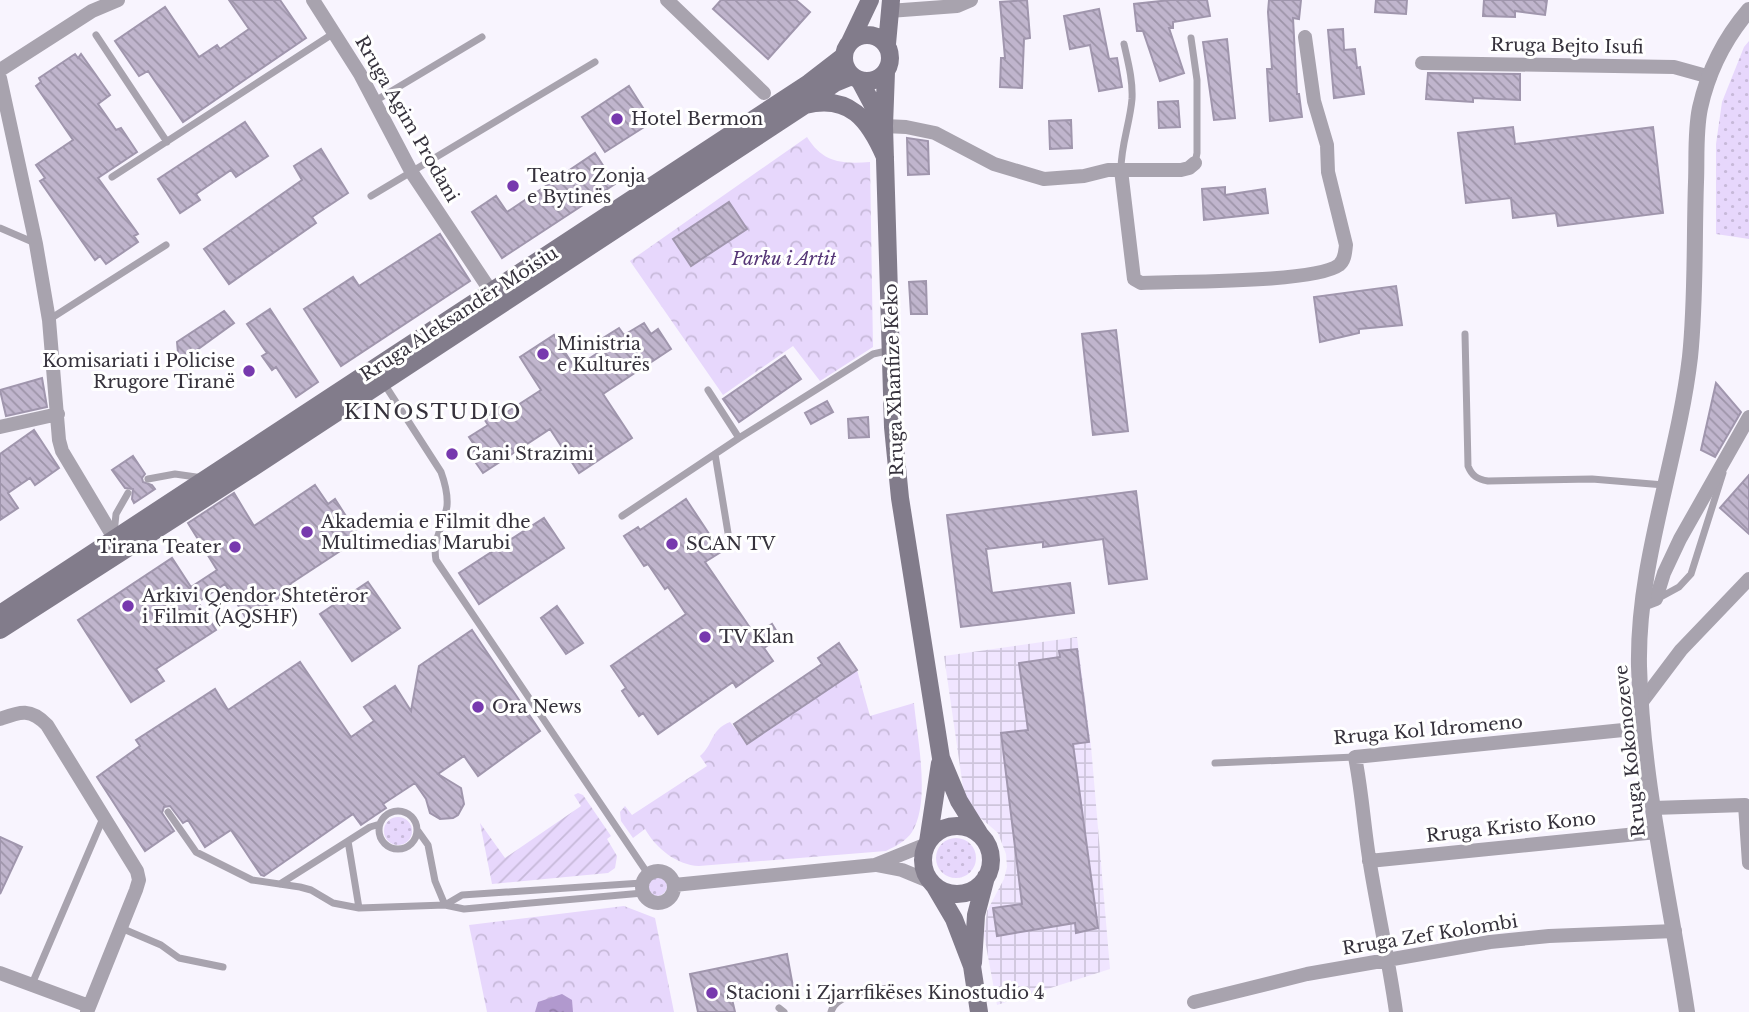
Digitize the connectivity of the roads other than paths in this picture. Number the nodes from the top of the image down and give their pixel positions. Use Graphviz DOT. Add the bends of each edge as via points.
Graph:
graph roads {
  1 [pos="118,0"];
  2 [pos="313,0"];
  3 [pos="667,0"];
  4 [pos="870,0"];
  5 [pos="971,0"];
  6 [pos="1741,0"];
  7 [pos="890,6"];
  8 [pos="1749,8"];
  9 [pos="334,33"];
  10 [pos="96,35"];
  11 [pos="482,37"];
  12 [pos="1305,37"];
  13 [pos="1191,38"];
  14 [pos="887,44"];
  15 [pos="1124,44"];
  16 [pos="847,49"];
  17 [pos="595,62"];
  18 [pos="1422,63"];
  19 [pos="0,71"];
  20 [pos="886,72"];
  21 [pos="1710,77"];
  22 [pos="0,78"];
  23 [pos="856,79"];
  24 [pos="764,93"];
  25 [pos="375,101"];
  26 [pos="805,104"];
  27 [pos="884,126"];
  28 [pos="167,142"];
  29 [pos="885,158"];
  30 [pos="1195,163"];
  31 [pos="1121,170"];
  32 [pos="412,173"];
  33 [pos="112,177"];
  34 [pos="371,196"];
  35 [pos="0,228"];
  36 [pos="36,244"];
  37 [pos="166,245"];
  38 [pos="492,293"];
  39 [pos="49,320"];
  40 [pos="1465,334"];
  41 [pos="892,349"];
  42 [pos="378,375"];
  43 [pos="708,390"];
  44 [pos="58,414"];
  45 [pos="1749,417"];
  46 [pos="0,427"];
  47 [pos="739,438"];
  48 [pos="715,454"];
  49 [pos="1729,454"];
  50 [pos="148,479"];
  51 [pos="207,479"];
  52 [pos="1664,485"];
  53 [pos="128,493"];
  54 [pos="622,516"];
  55 [pos="114,538"];
  56 [pos="729,539"];
  57 [pos="1749,579"];
  58 [pos="1650,601"];
  59 [pos="0,614"];
  60 [pos="0,630"];
  61 [pos="1641,703"];
  62 [pos="0,720"];
  63 [pos="1643,728"];
  64 [pos="1355,757"];
  65 [pos="941,758"];
  66 [pos="1215,763"];
  67 [pos="1653,808"];
  68 [pos="168,812"];
  69 [pos="104,815"];
  70 [pos="380,824"];
  71 [pos="418,831"];
  72 [pos="1657,832"];
  73 [pos="979,833"];
  74 [pos="348,841"];
  75 [pos="927,843"];
  76 [pos="1369,861"];
  77 [pos="1749,863"];
  78 [pos="875,865"];
  79 [pos="986,877"];
  80 [pos="644,883"];
  81 [pos="279,884"];
  82 [pos="933,884"];
  83 [pos="674,885"];
  84 [pos="511,892"];
  85 [pos="445,905"];
  86 [pos="512,905"];
  87 [pos="359,908"];
  88 [pos="121,928"];
  89 [pos="1675,931"];
  90 [pos="1389,961"];
  91 [pos="972,966"];
  92 [pos="223,967"];
  93 [pos="0,972"];
  94 [pos="32,984"];
  95 [pos="888,988"];
  96 [pos="1194,1002"];
  97 [pos="88,1009"];
  98 [pos="831,1012"];
  99 [pos="979,1012"];
  100 [pos="1396,1012"];
  101 [pos="1687,1012"];
  1 -- 19 [label="street" via="92,11"];
  2 -- 9 [label="street, Rruga Agim Prodani"];
  3 -- 24 [label="street"];
  4 -- 16 [label="main road"];
  5 -- 7 [label="street" via="957,6"];
  6 -- 8 [label="street"];
  7 -- 14 [label="main road"];
  8 -- 21 [label="street, Rruga Kokonozeve" via="1726,41"];
  9 -- 25 [label="street, Rruga Agim Prodani"];
  9 -- 28 [label="lane"];
  10 -- 28 [label="lane"];
  11 -- 25 [label="lane"];
  12 -- 31 [label="street" via="1346,246 1341,264 1268,278 1141,283 1134,279"];
  13 -- 30 [label="lane" via="1197,80"];
  14 -- 16 [label="main road" via="870,35 856,37"];
  14 -- 20 [label="main road" via="890,63"];
  15 -- 31 [label="lane" via="1132,100"];
  16 -- 23 [label="main road" via="847,71"];
  16 -- 38 [label="main road, Rruga Aleksandër Moisiu" via="809,83"];
  17 -- 32 [label="lane"];
  18 -- 21 [label="street, Rruga Bejto Isufi" via="1675,67"];
  20 -- 23 [label="main road" via="870,82"];
  20 -- 27 [label="main road, Rruga Xhanfize Keko"];
  21 -- 52 [label="street, Rruga Kokonozeve" via="1699,112 1692,336"];
  22 -- 36 [label="street"];
  23 -- 26 [label="main road" via="835,83"];
  23 -- 27 [label="main road"];
  25 -- 32 [label="street, Rruga Agim Prodani"];
  26 -- 29 [label="main road" via="832,102 849,108 868,124"];
  26 -- 42 [label="main road, Rruga Aleksandër Moisiu" via="403,367"];
  27 -- 29 [label="main road, Rruga Xhanfize Keko"];
  27 -- 31 [label="street" via="935,134 994,164 1044,179"];
  28 -- 33 [label="lane"];
  29 -- 41 [label="main road, Rruga Xhanfize Keko"];
  30 -- 31 [label="street" via="1181,170"];
  32 -- 34 [label="lane"];
  32 -- 38 [label="street, Rruga Agim Prodani"];
  35 -- 36 [label="lane"];
  36 -- 39 [label="street"];
  37 -- 39 [label="lane"];
  38 -- 42 [label="main road, Rruga Aleksandër Moisiu"];
  39 -- 44 [label="street"];
  40 -- 52 [label="lane" via="1468,466 1477,479 1591,479"];
  41 -- 47 [label="lane" via="873,354"];
  41 -- 65 [label="main road, Rruga Xhanfize Keko" via="897,477"];
  42 -- 51 [label="main road, Rruga Aleksandër Moisiu"];
  42 -- 60 [label="main road, Rruga Aleksandër Moisiu" via="249,470"];
  42 -- 80 [label="lane" via="441,472 447,504 436,539 436,560"];
  43 -- 47 [label="lane"];
  44 -- 46 [label="street"];
  44 -- 55 [label="street" via="62,451"];
  45 -- 49 [label="street"];
  47 -- 48 [label="lane"];
  48 -- 54 [label="lane"];
  48 -- 56 [label="lane"];
  49 -- 58 [label="street"];
  49 -- 58 [label="lane" via="1694,568 1684,584"];
  50 -- 51 [label="lane" via="175,474"];
  51 -- 55 [label="main road, Rruga Aleksandër Moisiu"];
  52 -- 58 [label="street, Rruga Kokonozeve"];
  53 -- 55 [label="lane" via="116,514"];
  55 -- 59 [label="main road, Rruga Aleksandër Moisiu"];
  57 -- 61 [label="street" via="1681,650"];
  58 -- 61 [label="street, Rruga Kokonozeve" via="1639,664"];
  61 -- 63 [label="street, Rruga Kokonozeve"];
  62 -- 69 [label="street" via="16,712 41,719"];
  63 -- 64 [label="street, Rruga Kol Idromeno"];
  63 -- 67 [label="street, Rruga Kokonozeve"];
  64 -- 66 [label="lane, Rruga Kol Idromeno"];
  64 -- 76 [label="street"];
  65 -- 73 [label="main road, Rruga Xhanfize Keko"];
  65 -- 75 [label="main road, Rruga Xhanfize Keko"];
  67 -- 72 [label="street, Rruga Kokonozeve"];
  67 -- 77 [label="street" via="1745,805"];
  68 -- 81 [label="lane" via="196,852 252,880"];
  69 -- 88 [label="street" via="139,880"];
  69 -- 94 [label="lane"];
  70 -- 71 [label="lane" via="398,811 412,817"];
  70 -- 71 [label="lane" via="381,839 391,849 412,845"];
  70 -- 74 [label="lane"];
  71 -- 85 [label="lane" via="428,845"];
  72 -- 76 [label="street, Rruga Kristo Kono"];
  72 -- 89 [label="street, Rruga Kokonozeve"];
  73 -- 75 [label="main road" via="951,826"];
  73 -- 79 [label="main road" via="991,859"];
  74 -- 81 [label="lane"];
  74 -- 87 [label="lane"];
  75 -- 78 [label="street"];
  75 -- 82 [label="main road" via="923,864"];
  76 -- 90 [label="street"];
  78 -- 82 [label="street" via="902,870"];
  78 -- 83 [label="street"];
  79 -- 82 [label="main road" via="962,893 952,894"];
  79 -- 91 [label="main road" via="976,915"];
  80 -- 83 [label="street" via="662,871"];
  80 -- 83 [label="street" via="650,901 659,903 668,899"];
  80 -- 84 [label="lane"];
  80 -- 86 [label="lane"];
  81 -- 87 [label="lane" via="311,890 333,904"];
  82 -- 91 [label="main road" via="954,919"];
  84 -- 85 [label="lane" via="462,895"];
  84 -- 86 [label="lane"];
  85 -- 86 [label="lane" via="464,909"];
  85 -- 87 [label="lane"];
  88 -- 92 [label="lane" via="179,958"];
  88 -- 97 [label="street"];
  89 -- 90 [label="street, Rruga Zef Kolombi" via="1490,942"];
  89 -- 101 [label="street, Rruga Kokonozeve"];
  90 -- 96 [label="street, Rruga Zef Kolombi" via="1307,974"];
  90 -- 100 [label="street"];
  91 -- 99 [label="main road"];
  93 -- 94 [label="street"];
  94 -- 97 [label="street"];
  95 -- 98 [label="lane" via="840,1000"];
}
